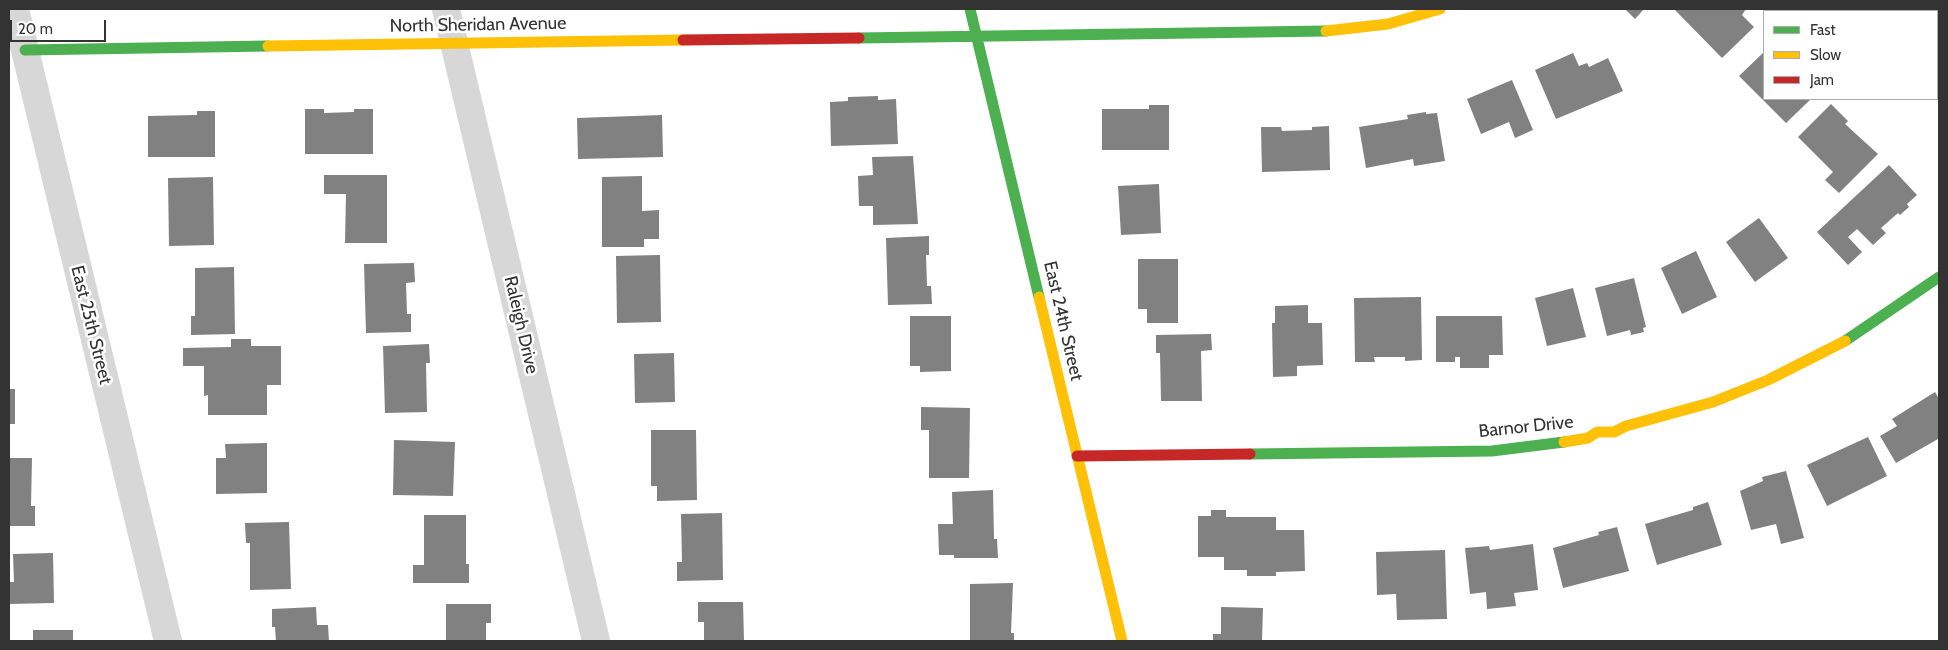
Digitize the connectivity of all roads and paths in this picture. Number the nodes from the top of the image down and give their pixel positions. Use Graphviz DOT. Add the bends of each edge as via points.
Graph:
graph roads {
  1 [pos="15,9"];
  2 [pos="446,9"];
  3 [pos="970,9"];
  4 [pos="1440,9"];
  5 [pos="976,35"];
  6 [pos="454,43"];
  7 [pos="25,50"];
  8 [pos="1939,277"];
  9 [pos="1077,456"];
  10 [pos="168,641"];
  11 [pos="596,641"];
  12 [pos="1122,641"];
  1 -- 7 [label="street, East 25th Street"];
  2 -- 6 [label="street, Raleigh Drive"];
  3 -- 5 [label="street, East 24th Street"];
  4 -- 5 [label="street, North Sheridan Avenue" via="1388,24 1343,30"];
  5 -- 6 [label="street, North Sheridan Avenue"];
  5 -- 9 [label="street, East 24th Street"];
  6 -- 7 [label="street, North Sheridan Avenue"];
  6 -- 11 [label="street, Raleigh Drive"];
  7 -- 10 [label="street, East 25th Street"];
  8 -- 9 [label="street, Barnor Drive" via="1847,340 1786,372 1713,402 1614,432 1597,432 1588,438 1492,451"];
  9 -- 12 [label="street, East 24th Street"];
}
